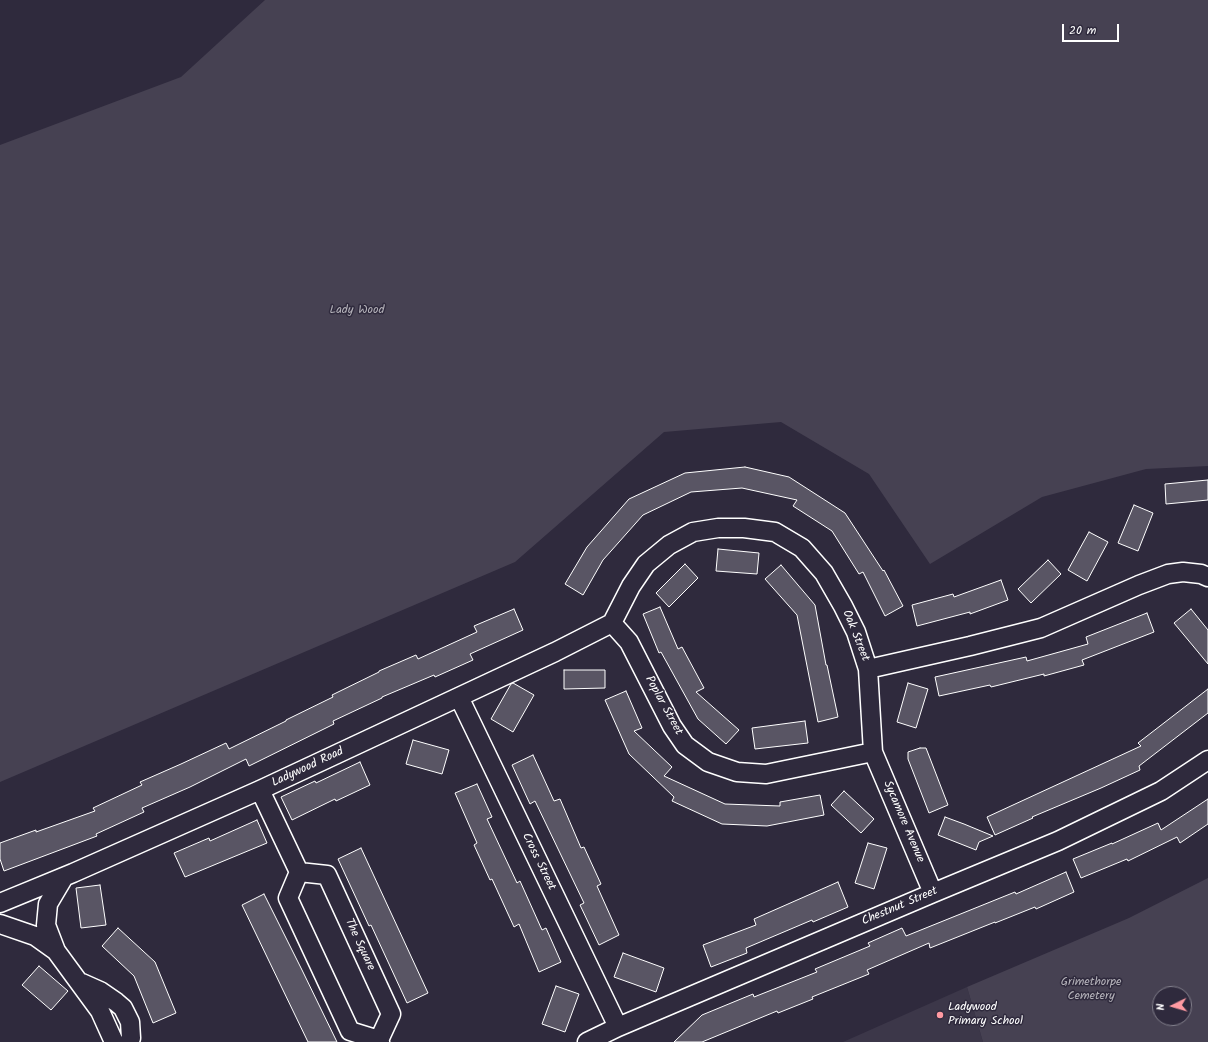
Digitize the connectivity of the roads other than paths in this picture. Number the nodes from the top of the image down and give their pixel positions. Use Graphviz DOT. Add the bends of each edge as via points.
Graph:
graph roads {
  1 [pos="1208,577"];
  2 [pos="612,623"];
  3 [pos="868,669"];
  4 [pos="459,697"];
  5 [pos="873,752"];
  6 [pos="1208,760"];
  7 [pos="260,790"];
  8 [pos="299,872"];
  9 [pos="64,877"];
  10 [pos="933,893"];
  11 [pos="0,903"];
  12 [pos="0,924"];
  13 [pos="56,951"];
  14 [pos="78,981"];
  15 [pos="618,1027"];
  16 [pos="380,1041"];
  17 [pos="114,1042"];
  18 [pos="129,1042"];
  19 [pos="587,1042"];
  1 -- 3 [label="street, Oak Street" via="1183,572 1168,574 1041,628"];
  2 -- 3 [label="street, Oak Street" via="631,586 646,564 669,545 693,532 718,528 775,532 802,548 824,573 856,632"];
  2 -- 4 [label="street, Ladywood Road"];
  2 -- 5 [label="street, Poplar Street" via="629,642 672,726 685,745 708,762 737,772 766,774"];
  3 -- 5 [label="street, Sycamore Avenue"];
  4 -- 7 [label="street, Ladywood Road"];
  4 -- 15 [label="street, Cross Street"];
  5 -- 10 [label="street, Sycamore Avenue"];
  6 -- 10 [label="street, Chestnut Street" via="1161,791 1072,834"];
  7 -- 8 [label="street"];
  7 -- 9 [label="street, Ladywood Road"];
  8 -- 16 [label="street, The Square" via="288,898 350,1031"];
  8 -- 16 [label="street, The Square" via="327,875 391,1014"];
  9 -- 11 [label="street, Ladywood Road"];
  9 -- 13 [label="street" via="48,904 46,925"];
  10 -- 15 [label="street, Chestnut Street"];
  12 -- 13 [label="street" via="35,936"];
  13 -- 14 [label="street"];
  14 -- 17 [label="street" via="100,1011"];
  14 -- 18 [label="street" via="100,991 122,1008 130,1022"];
  15 -- 19 [label="street, Chestnut Street"];
}
